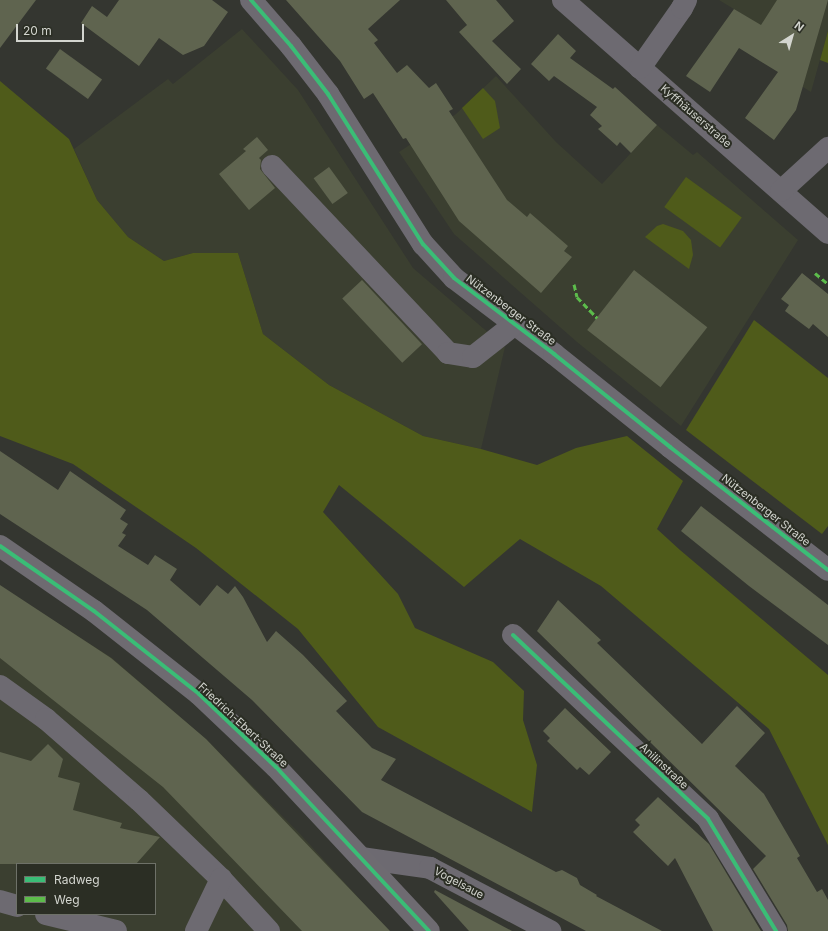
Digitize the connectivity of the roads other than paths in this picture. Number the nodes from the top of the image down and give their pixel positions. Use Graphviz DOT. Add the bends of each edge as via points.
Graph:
graph roads {
  1 [pos="251,0"];
  2 [pos="563,0"];
  3 [pos="686,0"];
  4 [pos="640,68"];
  5 [pos="828,148"];
  6 [pos="272,166"];
  7 [pos="781,191"];
  8 [pos="828,233"];
  9 [pos="515,324"];
  10 [pos="0,546"];
  11 [pos="828,570"];
  12 [pos="513,635"];
  13 [pos="0,686"];
  14 [pos="361,858"];
  15 [pos="221,879"];
  16 [pos="0,901"];
  17 [pos="16,906"];
  18 [pos="50,915"];
  19 [pos="116,931"];
  20 [pos="196,931"];
  21 [pos="269,931"];
  22 [pos="429,931"];
  23 [pos="550,931"];
  24 [pos="776,931"];
  1 -- 9 [label="street, Nützenberger Straße" via="328,94 423,244 454,278"];
  2 -- 4 [label="street, Kyffhäuserstraße"];
  3 -- 4 [label="street"];
  4 -- 7 [label="street, Kyffhäuserstraße"];
  5 -- 7 [label="street"];
  6 -- 9 [label="street" via="448,353 473,357"];
  7 -- 8 [label="street, Kyffhäuserstraße"];
  9 -- 11 [label="street, Nützenberger Straße"];
  10 -- 14 [label="main road, Friedrich-Ebert-Straße" via="94,611 199,694 276,767"];
  12 -- 24 [label="street, Anilinstraße" via="708,819"];
  13 -- 15 [label="street" via="46,719 139,800"];
  14 -- 22 [label="main road, Friedrich-Ebert-Straße"];
  14 -- 23 [label="street, Vogelsaue" via="430,868"];
  15 -- 20 [label="street"];
  15 -- 21 [label="street"];
  16 -- 17 [label="street"];
  18 -- 19 [label="street"];
}
